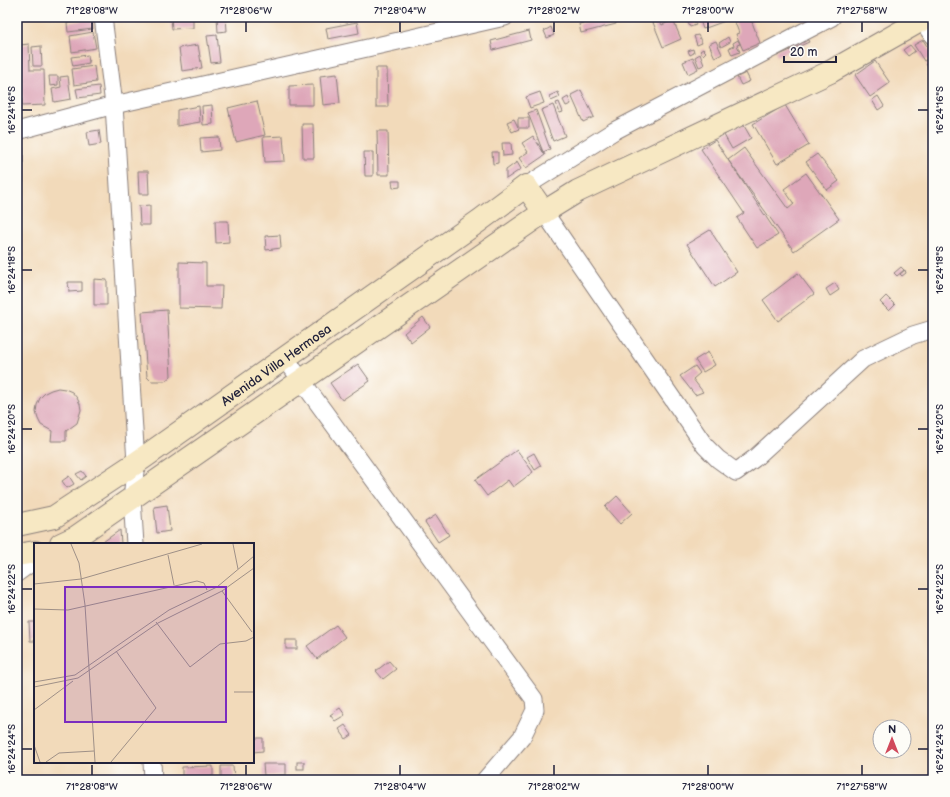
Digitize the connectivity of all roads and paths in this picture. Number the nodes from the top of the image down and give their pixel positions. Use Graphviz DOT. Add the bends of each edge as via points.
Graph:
graph roads {
  1 [pos="103,17"];
  2 [pos="506,17"];
  3 [pos="832,17"];
  4 [pos="927,24"];
  5 [pos="114,105"];
  6 [pos="17,131"];
  7 [pos="526,186"];
  8 [pos="544,212"];
  9 [pos="933,329"];
  10 [pos="285,358"];
  11 [pos="302,380"];
  12 [pos="136,463"];
  13 [pos="132,498"];
  14 [pos="17,525"];
  15 [pos="63,543"];
  16 [pos="135,543"];
  17 [pos="34,552"];
  18 [pos="17,555"];
  19 [pos="34,561"];
  20 [pos="17,573"];
  21 [pos="152,763"];
  22 [pos="153,780"];
  23 [pos="485,780"];
  1 -- 5 [label="street"];
  2 -- 5 [label="street"];
  3 -- 7 [label="street" via="614,131"];
  4 -- 8 [label="street" via="578,191"];
  5 -- 6 [label="street"];
  5 -- 12 [label="street"];
  7 -- 8 [label="street"];
  7 -- 10 [label="street, Avenida Villa Hermosa"];
  8 -- 9 [label="street" via="705,446 736,472 755,458 863,359 913,335"];
  8 -- 11 [label="street"];
  10 -- 11 [label="street"];
  10 -- 12 [label="street, Avenida Villa Hermosa"];
  11 -- 13 [label="street"];
  11 -- 23 [label="street" via="534,699 535,710 522,737"];
  12 -- 13 [label="street"];
  12 -- 14 [label="street, Avenida Villa Hermosa" via="54,517"];
  13 -- 15 [label="street" via="76,537"];
  13 -- 16 [label="street"];
  17 -- 18 [label="street"];
  19 -- 20 [label="street"];
  21 -- 22 [label="street"];
}
